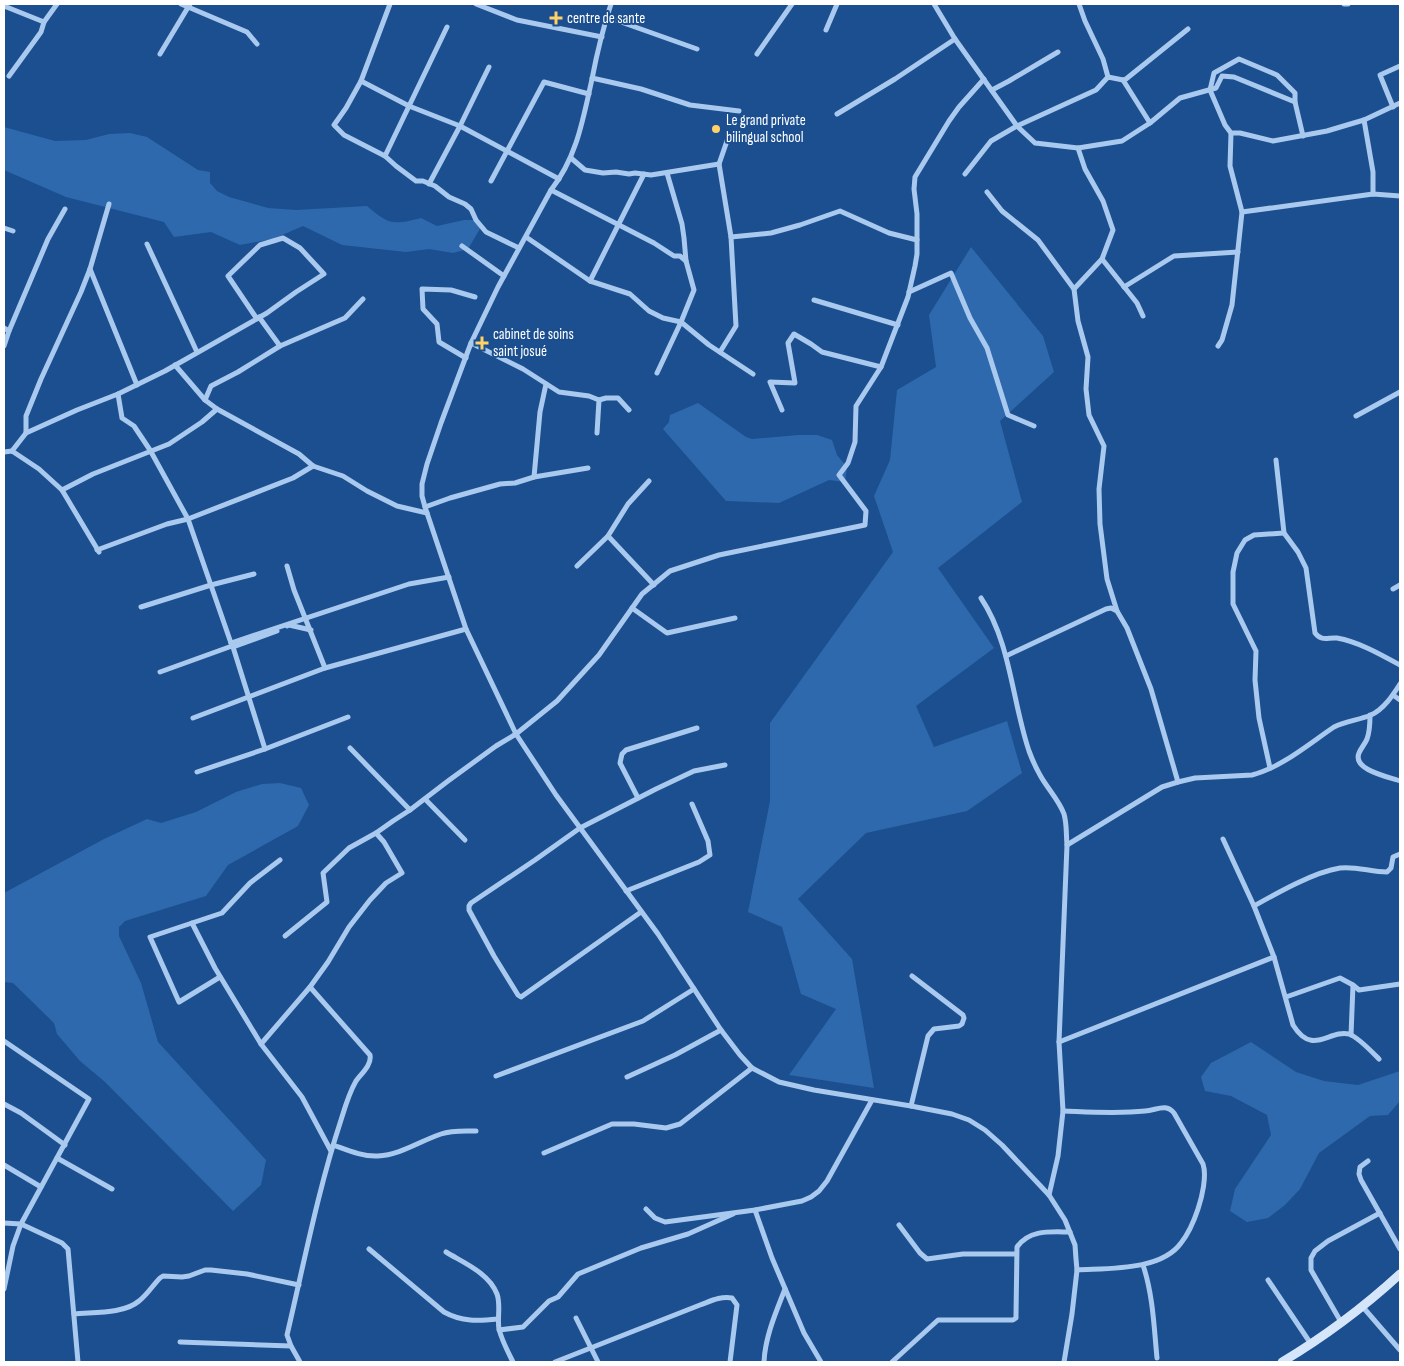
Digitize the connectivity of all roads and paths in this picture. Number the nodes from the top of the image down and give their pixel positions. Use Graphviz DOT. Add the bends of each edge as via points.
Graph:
graph roads {
  1 [pos="57,4"];
  2 [pos="181,4"];
  3 [pos="390,4"];
  4 [pos="476,4"];
  5 [pos="611,4"];
  6 [pos="792,4"];
  7 [pos="837,4"];
  8 [pos="934,4"];
  9 [pos="1080,4"];
  10 [pos="1344,4"];
  11 [pos="1348,4"];
  12 [pos="4,6"];
  13 [pos="189,6"];
  14 [pos="607,17"];
  15 [pos="44,22"];
  16 [pos="447,27"];
  17 [pos="1188,28"];
  18 [pos="826,30"];
  19 [pos="602,37"];
  20 [pos="955,39"];
  21 [pos="257,44"];
  22 [pos="697,49"];
  23 [pos="1058,52"];
  24 [pos="160,54"];
  25 [pos="757,54"];
  26 [pos="1400,66"];
  27 [pos="490,67"];
  28 [pos="9,76"];
  29 [pos="1108,77"];
  30 [pos="592,78"];
  31 [pos="984,79"];
  32 [pos="1123,80"];
  33 [pos="361,81"];
  34 [pos="992,90"];
  35 [pos="1210,90"];
  36 [pos="589,94"];
  37 [pos="1295,102"];
  38 [pos="1400,104"];
  39 [pos="409,106"];
  40 [pos="1393,107"];
  41 [pos="739,111"];
  42 [pos="837,114"];
  43 [pos="1364,120"];
  44 [pos="1150,123"];
  45 [pos="460,126"];
  46 [pos="1017,126"];
  47 [pos="1231,133"];
  48 [pos="1302,136"];
  49 [pos="728,138"];
  50 [pos="1078,148"];
  51 [pos="507,150"];
  52 [pos="386,156"];
  53 [pos="571,158"];
  54 [pos="719,164"];
  55 [pos="667,173"];
  56 [pos="644,174"];
  57 [pos="965,174"];
  58 [pos="559,179"];
  59 [pos="491,181"];
  60 [pos="429,184"];
  61 [pos="551,190"];
  62 [pos="987,192"];
  63 [pos="1373,194"];
  64 [pos="1400,196"];
  65 [pos="109,204"];
  66 [pos="65,209"];
  67 [pos="1242,212"];
  68 [pos="619,226"];
  69 [pos="4,228"];
  70 [pos="13,231"];
  71 [pos="526,237"];
  72 [pos="730,237"];
  73 [pos="917,240"];
  74 [pos="147,244"];
  75 [pos="462,246"];
  76 [pos="519,248"];
  77 [pos="1238,252"];
  78 [pos="1102,260"];
  79 [pos="686,261"];
  80 [pos="90,269"];
  81 [pos="504,276"];
  82 [pos="590,281"];
  83 [pos="1124,287"];
  84 [pos="1074,289"];
  85 [pos="909,292"];
  86 [pos="475,297"];
  87 [pos="363,299"];
  88 [pos="814,300"];
  89 [pos="1143,316"];
  90 [pos="258,318"];
  91 [pos="681,322"];
  92 [pos="898,325"];
  93 [pos="6,330"];
  94 [pos="471,343"];
  95 [pos="4,346"];
  96 [pos="280,346"];
  97 [pos="1218,346"];
  98 [pos="197,352"];
  99 [pos="720,352"];
  100 [pos="466,358"];
  101 [pos="175,365"];
  102 [pos="882,367"];
  103 [pos="657,373"];
  104 [pos="752,374"];
  105 [pos="546,384"];
  106 [pos="137,385"];
  107 [pos="1400,392"];
  108 [pos="118,394"];
  109 [pos="205,400"];
  110 [pos="599,400"];
  111 [pos="217,410"];
  112 [pos="629,410"];
  113 [pos="782,410"];
  114 [pos="1356,416"];
  115 [pos="1034,426"];
  116 [pos="26,433"];
  117 [pos="598,433"];
  118 [pos="150,450"];
  119 [pos="12,451"];
  120 [pos="4,452"];
  121 [pos="1276,460"];
  122 [pos="313,466"];
  123 [pos="588,468"];
  124 [pos="534,477"];
  125 [pos="649,481"];
  126 [pos="62,490"];
  127 [pos="426,510"];
  128 [pos="188,519"];
  129 [pos="1284,533"];
  130 [pos="608,536"];
  131 [pos="288,566"];
  132 [pos="577,566"];
  133 [pos="254,574"];
  134 [pos="449,577"];
  135 [pos="212,585"];
  136 [pos="654,585"];
  137 [pos="1400,585"];
  138 [pos="1392,589"];
  139 [pos="981,598"];
  140 [pos="141,607"];
  141 [pos="632,608"];
  142 [pos="1117,611"];
  143 [pos="306,618"];
  144 [pos="735,618"];
  145 [pos="466,629"];
  146 [pos="311,630"];
  147 [pos="232,645"];
  148 [pos="1006,656"];
  149 [pos="1400,664"];
  150 [pos="325,668"];
  151 [pos="160,672"];
  152 [pos="1400,684"];
  153 [pos="1393,695"];
  154 [pos="249,697"];
  155 [pos="1400,700"];
  156 [pos="1370,715"];
  157 [pos="348,717"];
  158 [pos="193,718"];
  159 [pos="697,728"];
  160 [pos="516,734"];
  161 [pos="350,748"];
  162 [pos="265,749"];
  163 [pos="725,765"];
  164 [pos="1270,768"];
  165 [pos="197,772"];
  166 [pos="1400,781"];
  167 [pos="1178,782"];
  168 [pos="638,798"];
  169 [pos="425,799"];
  170 [pos="692,804"];
  171 [pos="410,810"];
  172 [pos="580,828"];
  173 [pos="376,833"];
  174 [pos="1223,839"];
  175 [pos="464,840"];
  176 [pos="1067,845"];
  177 [pos="1400,854"];
  178 [pos="280,860"];
  179 [pos="626,890"];
  180 [pos="1254,906"];
  181 [pos="641,912"];
  182 [pos="192,923"];
  183 [pos="285,936"];
  184 [pos="1274,957"];
  185 [pos="912,976"];
  186 [pos="220,977"];
  187 [pos="1400,984"];
  188 [pos="1354,985"];
  189 [pos="310,987"];
  190 [pos="694,989"];
  191 [pos="1286,997"];
  192 [pos="721,1030"];
  193 [pos="1351,1035"];
  194 [pos="4,1041"];
  195 [pos="1059,1042"];
  196 [pos="261,1044"];
  197 [pos="1379,1059"];
  198 [pos="752,1068"];
  199 [pos="496,1076"];
  200 [pos="626,1077"];
  201 [pos="872,1100"];
  202 [pos="4,1104"];
  203 [pos="911,1106"];
  204 [pos="1063,1111"];
  205 [pos="476,1131"];
  206 [pos="65,1145"];
  207 [pos="332,1148"];
  208 [pos="544,1153"];
  209 [pos="57,1158"];
  210 [pos="1368,1161"];
  211 [pos="4,1165"];
  212 [pos="41,1187"];
  213 [pos="112,1189"];
  214 [pos="1049,1195"];
  215 [pos="646,1209"];
  216 [pos="755,1210"];
  217 [pos="738,1212"];
  218 [pos="1380,1213"];
  219 [pos="4,1223"];
  220 [pos="20,1224"];
  221 [pos="899,1225"];
  222 [pos="1070,1232"];
  223 [pos="369,1249"];
  224 [pos="1400,1249"];
  225 [pos="446,1252"];
  226 [pos="1016,1254"];
  227 [pos="1143,1265"];
  228 [pos="1077,1270"];
  229 [pos="1400,1274"];
  230 [pos="1268,1280"];
  231 [pos="299,1285"];
  232 [pos="4,1286"];
  233 [pos="785,1289"];
  234 [pos="1362,1306"];
  235 [pos="74,1314"];
  236 [pos="576,1318"];
  237 [pos="498,1319"];
  238 [pos="1340,1322"];
  239 [pos="499,1330"];
  240 [pos="180,1342"];
  241 [pos="1311,1344"];
  242 [pos="291,1346"];
  243 [pos="591,1348"];
  244 [pos="1400,1350"];
  245 [pos="1157,1358"];
  246 [pos="78,1362"];
  247 [pos="300,1362"];
  248 [pos="513,1362"];
  249 [pos="554,1362"];
  250 [pos="598,1362"];
  251 [pos="730,1362"];
  252 [pos="764,1362"];
  253 [pos="821,1362"];
  254 [pos="892,1362"];
  255 [pos="1064,1362"];
  256 [pos="1282,1362"];
  1 -- 15 [label="street"];
  2 -- 13 [label="street"];
  3 -- 33 [label="street"];
  4 -- 19 [label="street" via="517,20"];
  5 -- 14 [label="street"];
  6 -- 25 [label="street"];
  7 -- 18 [label="street"];
  8 -- 20 [label="street"];
  9 -- 29 [label="street"];
  10 -- 11 [label="street"];
  12 -- 15 [label="street"];
  13 -- 21 [label="street" via="247,32"];
  13 -- 24 [label="street"];
  14 -- 19 [label="street"];
  14 -- 22 [label="street"];
  15 -- 28 [label="street" via="41,32"];
  16 -- 39 [label="street"];
  17 -- 32 [label="street"];
  19 -- 30 [label="street"];
  20 -- 31 [label="street"];
  20 -- 42 [label="street"];
  23 -- 34 [label="street"];
  26 -- 40 [label="street" via="1380,75"];
  27 -- 45 [label="street"];
  29 -- 32 [label="street"];
  29 -- 46 [label="street" via="1096,90"];
  30 -- 36 [label="street"];
  30 -- 41 [label="street" via="690,105"];
  31 -- 34 [label="street"];
  31 -- 73 [label="street" via="948,121 915,177"];
  32 -- 44 [label="street"];
  33 -- 39 [label="street"];
  33 -- 52 [label="street" via="334,125 344,135"];
  34 -- 46 [label="street"];
  35 -- 37 [label="street" via="1216,88 1222,76 1234,77"];
  35 -- 37 [label="street" via="1214,73 1239,59 1277,75 1295,93"];
  35 -- 44 [label="street" via="1180,98"];
  35 -- 47 [label="street"];
  36 -- 51 [label="street" via="544,82"];
  36 -- 53 [label="street"];
  37 -- 48 [label="street"];
  38 -- 40 [label="street"];
  39 -- 45 [label="street"];
  39 -- 52 [label="street"];
  40 -- 43 [label="street"];
  43 -- 48 [label="street"];
  43 -- 63 [label="street" via="1373,172"];
  44 -- 50 [label="street" via="1122,141"];
  45 -- 51 [label="street"];
  45 -- 60 [label="street"];
  46 -- 50 [label="street" via="1036,143"];
  46 -- 57 [label="street" via="991,141"];
  47 -- 48 [label="street" via="1273,141"];
  47 -- 67 [label="street" via="1230,166"];
  49 -- 54 [label="street"];
  50 -- 78 [label="street" via="1085,169 1103,200 1113,230"];
  51 -- 58 [label="street"];
  51 -- 59 [label="street"];
  52 -- 60 [label="street" via="416,181"];
  53 -- 56 [label="street" via="585,170"];
  53 -- 58 [label="street"];
  54 -- 55 [label="street"];
  54 -- 72 [label="street"];
  55 -- 56 [label="street"];
  55 -- 79 [label="street" via="682,224"];
  56 -- 68 [label="street"];
  58 -- 61 [label="street"];
  60 -- 76 [label="street" via="465,204 486,232"];
  61 -- 68 [label="street"];
  61 -- 71 [label="street"];
  62 -- 84 [label="street" via="1002,211 1038,240"];
  63 -- 64 [label="street"];
  63 -- 67 [label="street"];
  65 -- 80 [label="street"];
  66 -- 93 [label="street"];
  67 -- 77 [label="street"];
  68 -- 79 [label="street"];
  68 -- 82 [label="street"];
  69 -- 70 [label="street"];
  71 -- 76 [label="street"];
  71 -- 82 [label="street"];
  72 -- 73 [label="street" via="771,233 840,211 889,233"];
  72 -- 99 [label="street" via="736,326"];
  73 -- 85 [label="street"];
  74 -- 98 [label="street"];
  75 -- 81 [label="street"];
  76 -- 81 [label="street"];
  77 -- 83 [label="street" via="1174,256"];
  77 -- 97 [label="street" via="1232,305"];
  78 -- 83 [label="street"];
  78 -- 84 [label="street"];
  79 -- 91 [label="street" via="694,290"];
  80 -- 106 [label="street"];
  80 -- 116 [label="street" via="26,416"];
  81 -- 94 [label="street"];
  82 -- 91 [label="street" via="630,294 649,311"];
  83 -- 89 [label="street"];
  84 -- 142 [label="street" via="1078,322 1088,357 1086,390 1089,415 1104,446 1099,489 1100,524 1106,579"];
  85 -- 92 [label="street"];
  85 -- 115 [label="street" via="951,273 987,348 1008,415"];
  86 -- 100 [label="street" via="451,290 422,288 423,309 438,324 439,342"];
  87 -- 96 [label="street" via="345,318"];
  88 -- 92 [label="street"];
  90 -- 90 [label="street" via="324,274 300,248 283,238 260,244 228,276"];
  90 -- 96 [label="street"];
  90 -- 98 [label="street"];
  91 -- 99 [label="street"];
  91 -- 103 [label="street"];
  92 -- 102 [label="street"];
  93 -- 95 [label="street"];
  94 -- 100 [label="street"];
  94 -- 105 [label="street"];
  96 -- 109 [label="street" via="211,386"];
  98 -- 101 [label="street"];
  99 -- 104 [label="street"];
  100 -- 127 [label="street" via="427,464 422,484"];
  101 -- 106 [label="street"];
  101 -- 109 [label="street"];
  102 -- 113 [label="street" via="822,352 794,334 788,343 795,383 770,382"];
  102 -- 136 [label="street" via="856,406 855,442 848,463 839,475 866,511 865,525 719,555 670,571"];
  105 -- 110 [label="street" via="559,392"];
  105 -- 124 [label="street"];
  106 -- 108 [label="street"];
  107 -- 114 [label="street"];
  108 -- 116 [label="street"];
  108 -- 118 [label="street" via="122,418 134,426"];
  109 -- 111 [label="street"];
  110 -- 112 [label="street" via="618,398"];
  110 -- 117 [label="street"];
  111 -- 118 [label="street" via="169,444"];
  111 -- 122 [label="street" via="299,454"];
  116 -- 119 [label="street"];
  118 -- 126 [label="street"];
  118 -- 128 [label="street"];
  119 -- 120 [label="street"];
  119 -- 126 [label="street"];
  121 -- 129 [label="street"];
  122 -- 127 [label="street" via="343,476 397,506"];
  122 -- 128 [label="street" via="293,478"];
  123 -- 124 [label="street"];
  124 -- 127 [label="street" via="466,494"];
  125 -- 130 [label="street" via="628,504"];
  126 -- 128 [label="street" via="98,551 166,524"];
  127 -- 134 [label="street"];
  128 -- 135 [label="street"];
  129 -- 149 [label="street" via="1306,568 1314,629 1318,636 1358,644"];
  129 -- 164 [label="street" via="1254,535 1245,540 1237,553 1233,572 1233,604 1256,651 1254,680"];
  130 -- 132 [label="street"];
  130 -- 136 [label="street"];
  131 -- 143 [label="street"];
  133 -- 135 [label="street"];
  134 -- 143 [label="street" via="409,584"];
  134 -- 145 [label="street"];
  135 -- 140 [label="street"];
  135 -- 147 [label="street"];
  136 -- 141 [label="street"];
  137 -- 138 [label="street"];
  139 -- 148 [label="street"];
  141 -- 144 [label="street" via="668,633"];
  141 -- 160 [label="street" via="598,655 557,701"];
  142 -- 148 [label="street" via="1106,609"];
  142 -- 167 [label="street" via="1151,689"];
  143 -- 146 [label="street"];
  143 -- 147 [label="street"];
  145 -- 150 [label="street"];
  145 -- 160 [label="street"];
  146 -- 147 [label="street" via="289,625"];
  146 -- 150 [label="street"];
  147 -- 151 [label="street"];
  147 -- 154 [label="street"];
  148 -- 176 [label="street" via="1030,751 1039,774 1064,815"];
  150 -- 154 [label="street"];
  152 -- 153 [label="street"];
  153 -- 155 [label="street"];
  153 -- 156 [label="street"];
  154 -- 158 [label="street"];
  154 -- 162 [label="street"];
  156 -- 164 [label="street" via="1334,726"];
  156 -- 166 [label="street" via="1368,733 1358,760 1371,771"];
  157 -- 162 [label="street"];
  159 -- 168 [label="street" via="622,754 620,763"];
  160 -- 169 [label="street"];
  160 -- 172 [label="street"];
  161 -- 171 [label="street"];
  162 -- 165 [label="street"];
  163 -- 168 [label="street" via="694,771"];
  164 -- 167 [label="street" via="1252,775"];
  167 -- 176 [label="street" via="1162,787"];
  168 -- 172 [label="street"];
  169 -- 171 [label="street"];
  169 -- 175 [label="street"];
  170 -- 179 [label="street" via="708,841 710,855"];
  171 -- 173 [label="street"];
  172 -- 179 [label="street"];
  172 -- 181 [label="street" via="469,906 518,995 523,997"];
  173 -- 183 [label="street" via="349,848 323,873 327,902"];
  173 -- 189 [label="street" via="402,873 386,882 349,927"];
  174 -- 180 [label="street"];
  176 -- 195 [label="street"];
  177 -- 180 [label="street" via="1394,857 1387,872 1340,868 1322,873"];
  178 -- 182 [label="street" via="250,883 222,913"];
  179 -- 181 [label="street"];
  180 -- 184 [label="street"];
  181 -- 190 [label="street"];
  182 -- 186 [label="street"];
  182 -- 186 [label="street" via="150,937 179,1002"];
  184 -- 191 [label="street"];
  184 -- 195 [label="street"];
  185 -- 203 [label="street" via="964,1018 959,1026 934,1029 928,1036"];
  186 -- 196 [label="street"];
  187 -- 188 [label="street" via="1361,990"];
  188 -- 191 [label="street" via="1340,978"];
  188 -- 193 [label="street"];
  189 -- 196 [label="street"];
  189 -- 207 [label="street" via="371,1059 348,1098"];
  190 -- 192 [label="street"];
  190 -- 199 [label="street" via="643,1022"];
  191 -- 193 [label="street" via="1293,1025 1304,1037 1322,1040 1341,1034"];
  192 -- 198 [label="street"];
  192 -- 200 [label="street"];
  193 -- 197 [label="street"];
  194 -- 206 [label="street" via="88,1098"];
  195 -- 204 [label="street"];
  196 -- 207 [label="street" via="302,1097"];
  198 -- 201 [label="street" via="779,1082"];
  198 -- 208 [label="street" via="680,1124 666,1128 612,1124"];
  201 -- 203 [label="street"];
  201 -- 216 [label="street" via="819,1190 802,1201"];
  202 -- 206 [label="street" via="21,1112"];
  203 -- 214 [label="street" via="952,1114 985,1130"];
  204 -- 214 [label="street"];
  204 -- 227 [label="street" via="1171,1109 1203,1164 1202,1196 1193,1223 1180,1245 1168,1255"];
  205 -- 207 [label="street" via="441,1134 376,1157"];
  206 -- 209 [label="street"];
  207 -- 231 [label="street"];
  209 -- 212 [label="street"];
  209 -- 213 [label="street"];
  210 -- 218 [label="street" via="1360,1167 1359,1174"];
  211 -- 212 [label="street"];
  212 -- 220 [label="street"];
  214 -- 222 [label="street"];
  215 -- 217 [label="street" via="665,1222"];
  216 -- 217 [label="street"];
  216 -- 233 [label="street"];
  217 -- 239 [label="street" via="578,1274 558,1297 523,1327"];
  218 -- 224 [label="street"];
  218 -- 238 [label="street" via="1328,1241 1311,1258 1311,1270"];
  219 -- 220 [label="street"];
  220 -- 232 [label="street"];
  220 -- 235 [label="street" via="68,1249"];
  221 -- 226 [label="street" via="927,1259 963,1254"];
  222 -- 226 [label="street" via="1034,1234 1021,1242"];
  222 -- 228 [label="street" via="1075,1245"];
  223 -- 237 [label="street" via="444,1312 466,1320"];
  225 -- 237 [label="street" via="479,1272 490,1283 499,1302"];
  226 -- 254 [label="street" via="1016,1318 938,1320"];
  227 -- 228 [label="street"];
  227 -- 245 [label="street" via="1151,1295"];
  228 -- 255 [label="street"];
  229 -- 234 [label="street"];
  230 -- 241 [label="street"];
  231 -- 235 [label="street" via="247,1274 205,1270 182,1277 163,1276 133,1306"];
  231 -- 242 [label="street" via="287,1334"];
  233 -- 252 [label="street" via="774,1315"];
  233 -- 253 [label="street"];
  234 -- 238 [label="street"];
  234 -- 244 [label="street"];
  235 -- 246 [label="street"];
  236 -- 243 [label="street"];
  237 -- 239 [label="street"];
  238 -- 241 [label="street"];
  239 -- 248 [label="street"];
  240 -- 242 [label="street"];
  241 -- 256 [label="street"];
  242 -- 247 [label="street"];
  243 -- 249 [label="street"];
  243 -- 250 [label="street"];
  243 -- 251 [label="street" via="726,1297 738,1305"];
}
